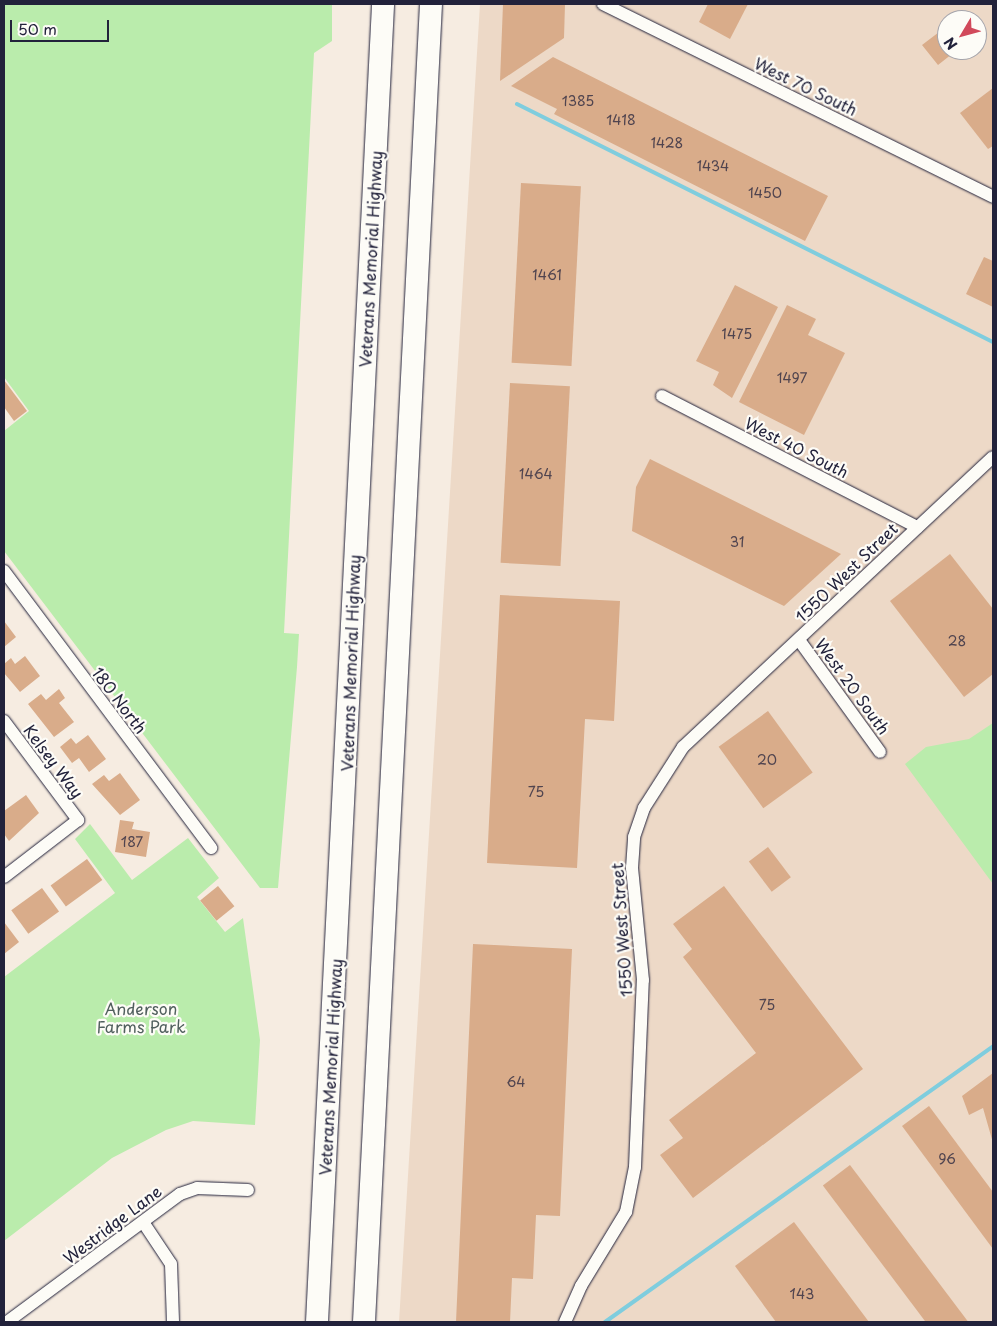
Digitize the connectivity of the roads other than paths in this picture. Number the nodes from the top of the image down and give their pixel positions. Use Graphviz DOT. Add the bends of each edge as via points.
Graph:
graph roads {
  1 [pos="383,4"];
  2 [pos="431,4"];
  3 [pos="603,5"];
  4 [pos="993,197"];
  5 [pos="662,396"];
  6 [pos="993,457"];
  7 [pos="917,527"];
  8 [pos="4,571"];
  9 [pos="799,640"];
  10 [pos="4,721"];
  11 [pos="880,752"];
  12 [pos="211,848"];
  13 [pos="4,876"];
  14 [pos="248,1190"];
  15 [pos="143,1222"];
  16 [pos="7,1322"];
  17 [pos="173,1322"];
  18 [pos="317,1322"];
  19 [pos="364,1322"];
  20 [pos="565,1322"];
  1 -- 18 [label="highway, Veterans Memorial Highway"];
  2 -- 19 [label="highway"];
  3 -- 4 [label="street, West 70 South"];
  5 -- 7 [label="street, West 40 South"];
  6 -- 7 [label="street, 1550 West Street"];
  7 -- 9 [label="street, 1550 West Street"];
  8 -- 12 [label="street, 180 North"];
  9 -- 11 [label="street, West 20 South"];
  9 -- 20 [label="street, 1550 West Street" via="682,747 644,808 634,837 632,868 643,980 635,1167 626,1212 581,1286"];
  10 -- 13 [label="street, Kelsey Way" via="78,820"];
  14 -- 15 [label="street, Westridge Lane" via="189,1189"];
  15 -- 16 [label="street, Westridge Lane"];
  15 -- 17 [label="street" via="171,1264"];
}
